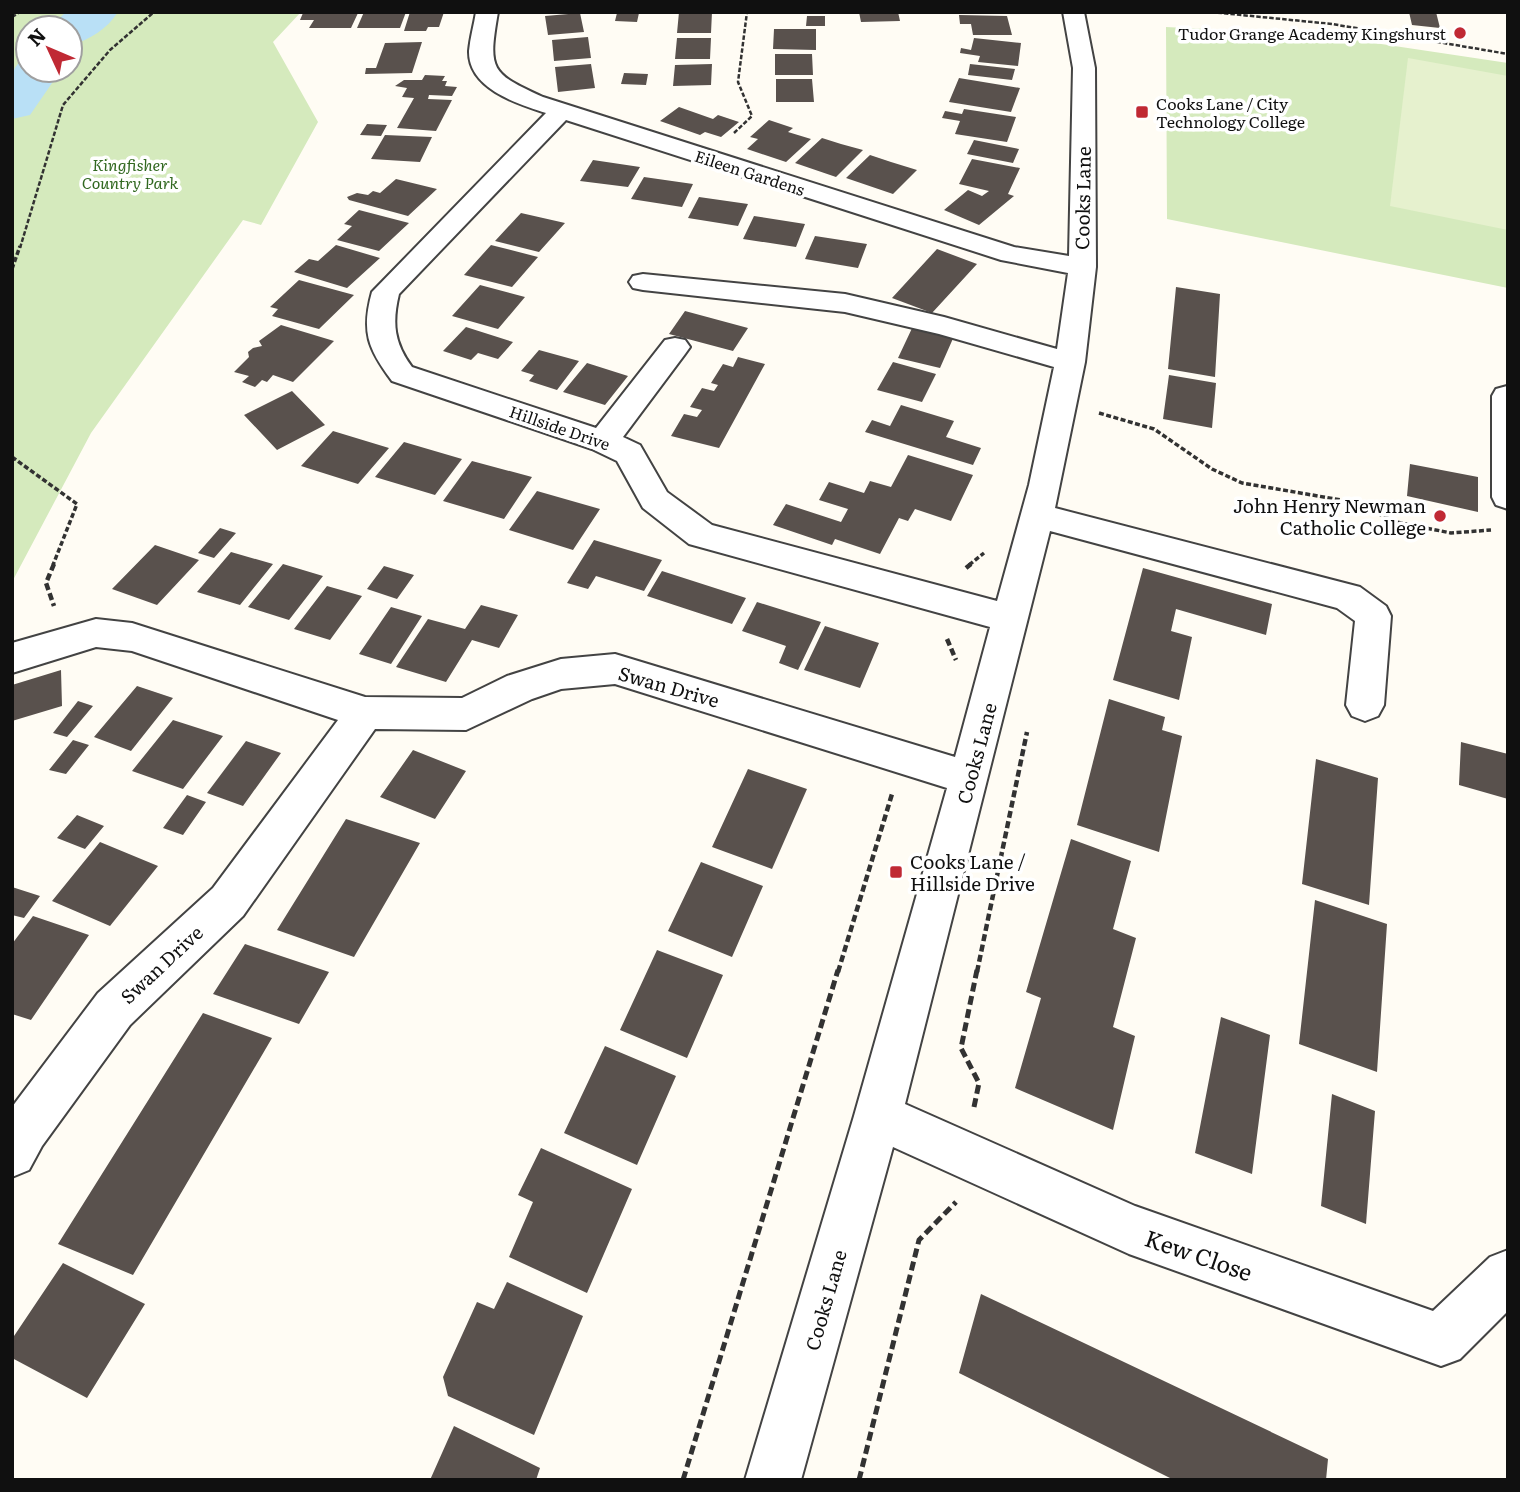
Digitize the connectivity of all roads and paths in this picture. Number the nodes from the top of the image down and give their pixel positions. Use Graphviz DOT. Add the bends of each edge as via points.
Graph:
graph roads {
  1 [pos="20,12"];
  2 [pos="153,12"];
  3 [pos="487,12"];
  4 [pos="747,12"];
  5 [pos="1073,12"];
  6 [pos="1211,12"];
  7 [pos="12,17"];
  8 [pos="1508,54"];
  9 [pos="561,112"];
  10 [pos="707,159"];
  11 [pos="1082,267"];
  12 [pos="12,269"];
  13 [pos="643,282"];
  14 [pos="675,347"];
  15 [pos="1070,362"];
  16 [pos="1507,396"];
  17 [pos="1091,412"];
  18 [pos="603,440"];
  19 [pos="12,457"];
  20 [pos="1508,497"];
  21 [pos="1036,515"];
  22 [pos="1496,530"];
  23 [pos="1012,619"];
  24 [pos="66,641"];
  25 [pos="12,657"];
  26 [pos="1365,705"];
  27 [pos="365,713"];
  28 [pos="969,778"];
  29 [pos="878,1116"];
  30 [pos="12,1153"];
  31 [pos="1508,1275"];
  32 [pos="773,1480"];
  1 -- 7 [label="path"];
  2 -- 12 [label="path" via="110,50 63,105"];
  3 -- 9 [label="street, Eileen Gardens" via="480,53 485,69 500,86"];
  4 -- 10 [label="path" via="738,82 752,116"];
  5 -- 11 [label="street, Cooks Lane" via="1084,68"];
  6 -- 8 [label="path" via="1332,24"];
  9 -- 10 [label="street, Eileen Gardens"];
  9 -- 18 [label="street, Hillside Drive" via="386,292 378,319 386,354 402,374"];
  10 -- 11 [label="street, Eileen Gardens" via="1010,254"];
  11 -- 15 [label="street, Cooks Lane"];
  13 -- 15 [label="street" via="845,303"];
  14 -- 18 [label="street"];
  15 -- 21 [label="street, Cooks Lane"];
  16 -- 20 [label="street"];
  17 -- 22 [label="path" via="1154,429 1212,469 1242,483 1353,502 1396,523 1451,533"];
  18 -- 23 [label="street, Hillside Drive" via="629,453 655,500 701,535"];
  19 -- 24 [label="path" via="77,503 46,583"];
  21 -- 23 [label="street, Cooks Lane"];
  21 -- 26 [label="street" via="1348,597 1373,616"];
  23 -- 28 [label="street, Cooks Lane"];
  24 -- 25 [label="street, Swan Drive"];
  24 -- 27 [label="street, Swan Drive" via="96,633 132,637"];
  27 -- 28 [label="street, Swan Drive" via="466,714 520,687 561,674 615,669"];
  27 -- 30 [label="street, Swan Drive" via="228,902 114,1009"];
  28 -- 29 [label="street, Cooks Lane"];
  29 -- 31 [label="street, Kew Close" via="1129,1229 1441,1340"];
  29 -- 32 [label="street, Cooks Lane"];
}
